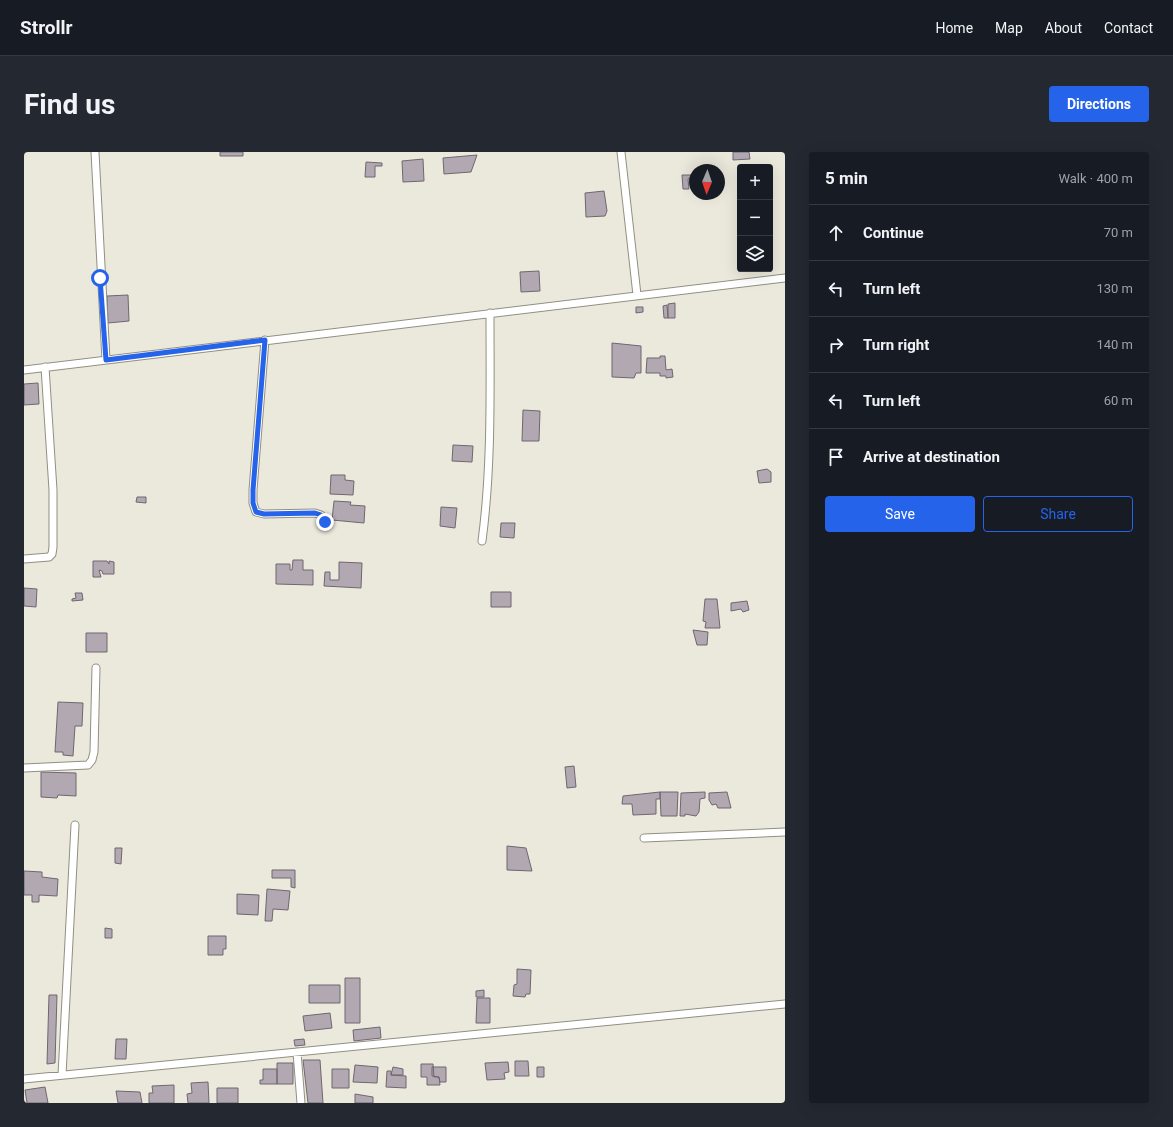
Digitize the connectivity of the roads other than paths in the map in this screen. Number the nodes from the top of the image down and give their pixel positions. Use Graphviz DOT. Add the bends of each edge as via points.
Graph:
graph roads {
  1 [pos="95,152"];
  2 [pos="621,152"];
  3 [pos="785,278"];
  4 [pos="636,295"];
  5 [pos="490,313"];
  6 [pos="265,340"];
  7 [pos="106,360"];
  8 [pos="44,367"];
  9 [pos="24,370"];
  10 [pos="325,522"];
  11 [pos="482,542"];
  12 [pos="24,559"];
  13 [pos="96,668"];
  14 [pos="24,768"];
  15 [pos="75,825"];
  16 [pos="785,832"];
  17 [pos="644,838"];
  18 [pos="785,1004"];
  19 [pos="297,1052"];
  20 [pos="62,1075"];
  21 [pos="24,1079"];
  22 [pos="301,1103"];
  1 -- 7 [label="street"];
  2 -- 4 [label="street"];
  3 -- 4 [label="street"];
  4 -- 5 [label="street"];
  5 -- 6 [label="street"];
  5 -- 11 [label="street" via="487,484"];
  6 -- 7 [label="street"];
  6 -- 10 [label="street" via="253,490 254,509 264,514 315,513 321,515"];
  7 -- 8 [label="street"];
  8 -- 9 [label="street"];
  8 -- 12 [label="street" via="53,490 53,547 49,557"];
  13 -- 14 [label="street" via="94,752 88,766"];
  15 -- 20 [label="street"];
  16 -- 17 [label="street"];
  18 -- 19 [label="street"];
  19 -- 20 [label="street"];
  19 -- 22 [label="street"];
  20 -- 21 [label="street"];
}
